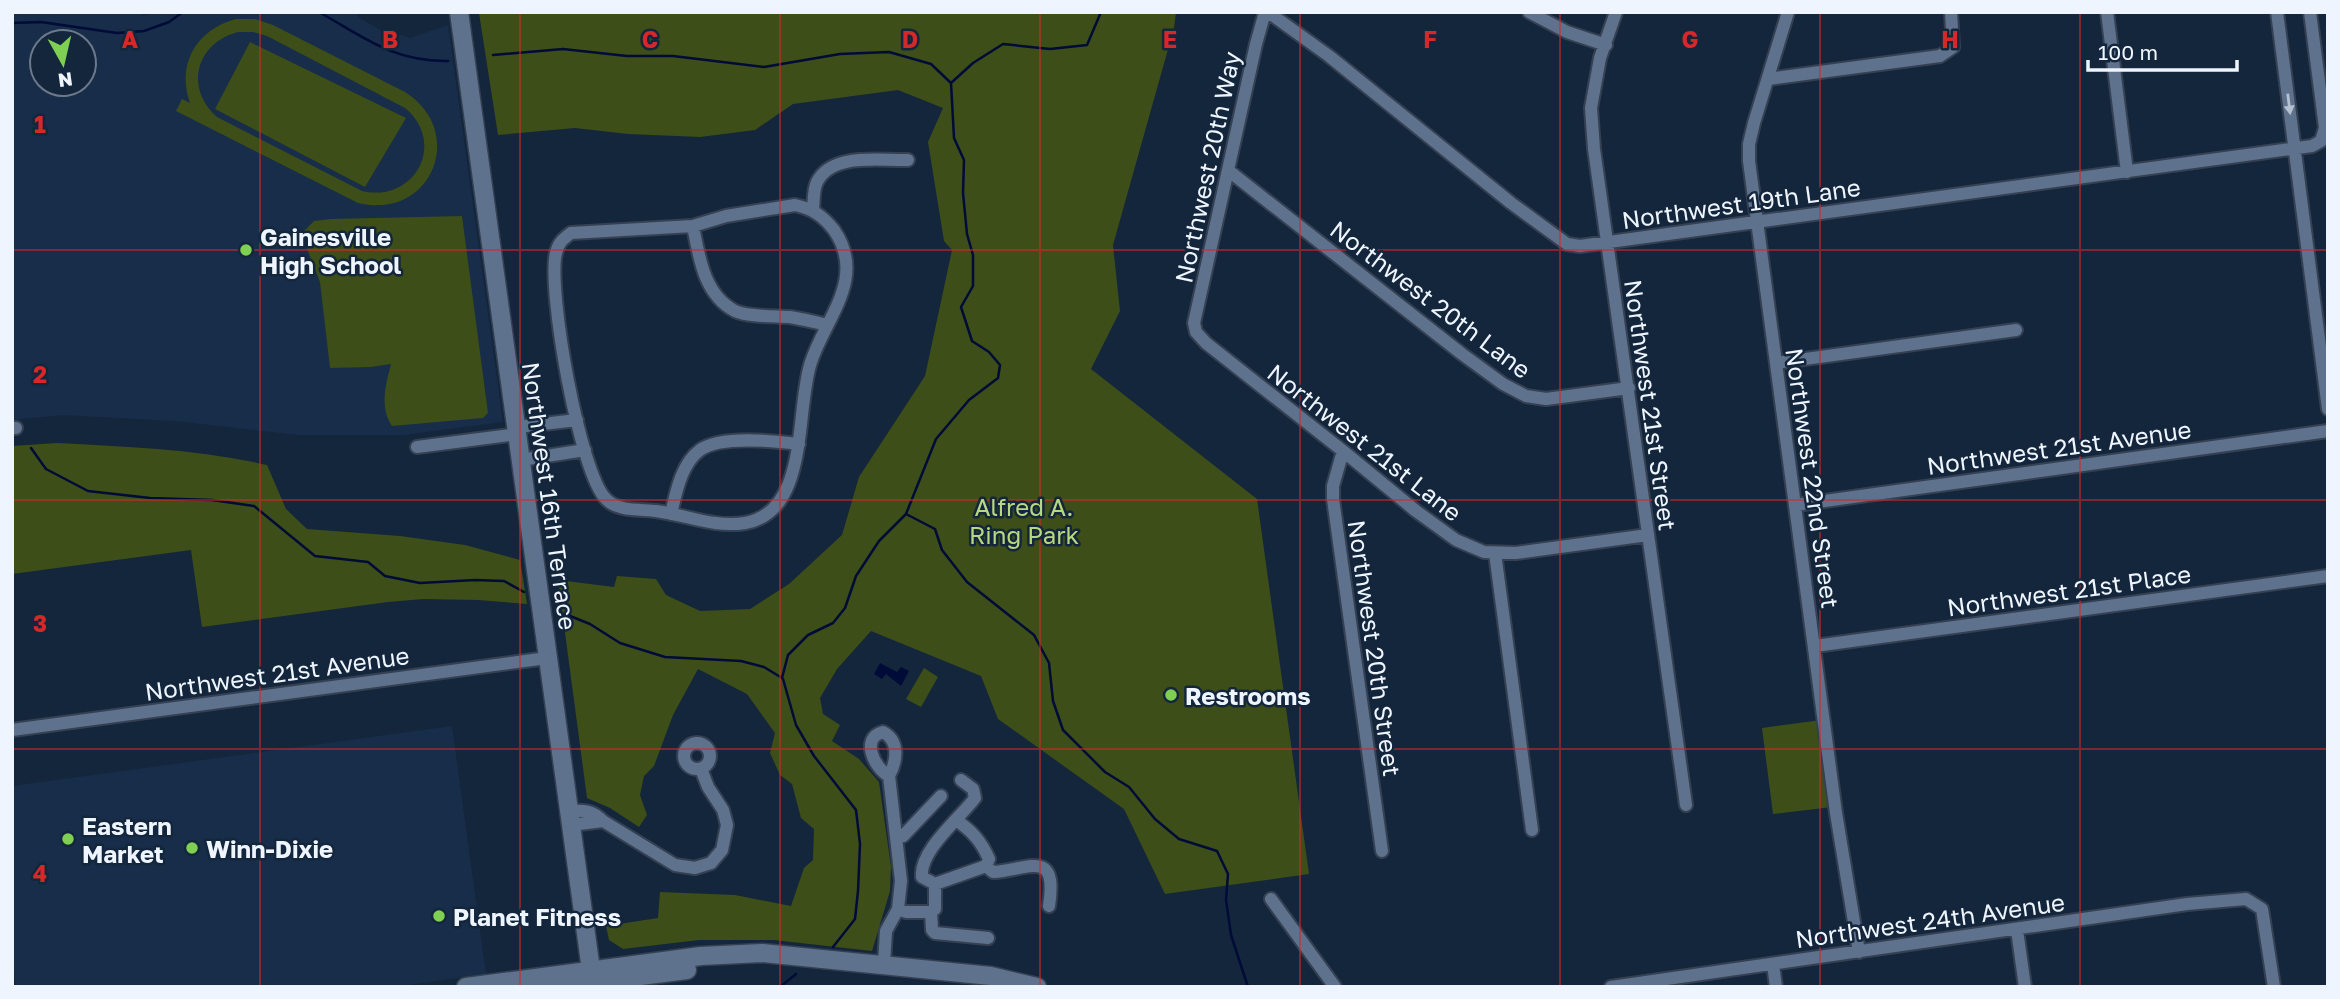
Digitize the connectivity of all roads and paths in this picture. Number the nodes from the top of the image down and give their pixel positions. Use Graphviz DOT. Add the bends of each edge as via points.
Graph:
graph roads {
  1 [pos="459,12"];
  2 [pos="1267,12"];
  3 [pos="1529,12"];
  4 [pos="1616,12"];
  5 [pos="1788,12"];
  6 [pos="1951,12"];
  7 [pos="2106,12"];
  8 [pos="2277,12"];
  9 [pos="2310,12"];
  10 [pos="1606,45"];
  11 [pos="1768,79"];
  12 [pos="2295,150"];
  13 [pos="908,160"];
  14 [pos="1229,171"];
  15 [pos="2127,172"];
  16 [pos="813,209"];
  17 [pos="1757,222"];
  18 [pos="693,226"];
  19 [pos="1608,243"];
  20 [pos="827,325"];
  21 [pos="2016,330"];
  22 [pos="1196,332"];
  23 [pos="1776,363"];
  24 [pos="1629,388"];
  25 [pos="2328,409"];
  26 [pos="577,420"];
  27 [pos="517,430"];
  28 [pos="2328,431"];
  29 [pos="799,444"];
  30 [pos="417,447"];
  31 [pos="585,450"];
  32 [pos="1343,451"];
  33 [pos="521,460"];
  34 [pos="1797,505"];
  35 [pos="671,514"];
  36 [pos="1648,535"];
  37 [pos="1495,553"];
  38 [pos="2328,576"];
  39 [pos="1815,646"];
  40 [pos="547,658"];
  41 [pos="12,730"];
  42 [pos="701,769"];
  43 [pos="889,776"];
  44 [pos="961,780"];
  45 [pos="941,796"];
  46 [pos="1686,805"];
  47 [pos="570,818"];
  48 [pos="957,820"];
  49 [pos="1532,830"];
  50 [pos="896,837"];
  51 [pos="1382,851"];
  52 [pos="901,865"];
  53 [pos="922,866"];
  54 [pos="986,866"];
  55 [pos="936,884"];
  56 [pos="1271,899"];
  57 [pos="1049,906"];
  58 [pos="898,909"];
  59 [pos="931,912"];
  60 [pos="2017,930"];
  61 [pos="988,938"];
  62 [pos="1859,952"];
  63 [pos="884,964"];
  64 [pos="1773,964"];
  65 [pos="592,980"];
  66 [pos="466,987"];
  67 [pos="555,987"];
  68 [pos="1037,987"];
  69 [pos="1335,987"];
  70 [pos="1611,987"];
  71 [pos="1776,987"];
  72 [pos="2025,987"];
  73 [pos="2274,987"];
  1 -- 27 [label="street, Northwest 16th Terrace"];
  2 -- 14 [label="street, Northwest 20th Way"];
  2 -- 19 [label="street, Northwest 19th Lane" via="1567,244"];
  3 -- 10 [label="street"];
  4 -- 10 [label="street, Northwest 21st Street"];
  5 -- 11 [label="street, Northwest 22nd Street"];
  6 -- 11 [label="street" via="1953,47 1940,56"];
  7 -- 15 [label="street"];
  8 -- 12 [label="street, one-way"];
  9 -- 12 [label="street" via="2325,128 2321,141"];
  10 -- 19 [label="street, Northwest 21st Street" via="1591,108"];
  11 -- 17 [label="street, Northwest 22nd Street" via="1749,144"];
  12 -- 15 [label="street, Northwest 19th Lane"];
  12 -- 25 [label="street"];
  13 -- 16 [label="street" via="842,162 826,170 815,184"];
  14 -- 22 [label="street, Northwest 20th Way" via="1194,323"];
  14 -- 24 [label="street, Northwest 20th Lane" via="1503,384 1526,396 1546,399"];
  15 -- 17 [label="street, Northwest 19th Lane"];
  16 -- 18 [label="street" via="795,205 767,208"];
  16 -- 20 [label="street" via="846,252 842,294"];
  17 -- 19 [label="street, Northwest 19th Lane"];
  17 -- 23 [label="street, Northwest 22nd Street"];
  18 -- 20 [label="street" via="701,268 710,287 737,312"];
  18 -- 26 [label="street" via="572,233 561,241 556,253 555,297"];
  19 -- 24 [label="street, Northwest 21st Street"];
  20 -- 29 [label="street" via="810,363"];
  21 -- 23 [label="street"];
  22 -- 32 [label="street, Northwest 21st Lane"];
  23 -- 34 [label="street, Northwest 22nd Street"];
  24 -- 36 [label="street, Northwest 21st Street"];
  26 -- 27 [label="street"];
  26 -- 31 [label="street"];
  27 -- 30 [label="street"];
  27 -- 33 [label="street, Northwest 16th Terrace"];
  28 -- 34 [label="street, Northwest 21st Avenue"];
  29 -- 35 [label="street" via="741,441 701,449 687,465"];
  29 -- 35 [label="street" via="782,499 764,515 747,523 722,525"];
  31 -- 33 [label="street"];
  31 -- 35 [label="street" via="607,501 626,509"];
  32 -- 37 [label="street, Northwest 21st Lane" via="1456,540"];
  32 -- 51 [label="street, Northwest 20th Street" via="1333,499"];
  33 -- 40 [label="street, Northwest 16th Terrace"];
  34 -- 39 [label="street, Northwest 22nd Street"];
  36 -- 37 [label="street, Northwest 21st Lane"];
  36 -- 46 [label="street, Northwest 21st Street"];
  37 -- 49 [label="street"];
  38 -- 39 [label="street, Northwest 21st Place"];
  39 -- 62 [label="street, Northwest 22nd Street"];
  40 -- 41 [label="street, Northwest 21st Avenue"];
  40 -- 47 [label="street, Northwest 16th Terrace"];
  42 -- 47 [label="street" via="727,825 722,850 711,863 695,868 675,865 590,811"];
  43 -- 50 [label="street"];
  44 -- 48 [label="street" via="973,789 975,798"];
  45 -- 50 [label="street" via="903,836"];
  47 -- 65 [label="street, Northwest 16th Terrace"];
  48 -- 53 [label="street"];
  48 -- 54 [label="street" via="982,845 989,859"];
  50 -- 52 [label="street"];
  52 -- 53 [label="street"];
  52 -- 58 [label="street"];
  53 -- 55 [label="street" via="922,877"];
  54 -- 55 [label="street"];
  54 -- 57 [label="street" via="993,873 1031,864 1045,869 1052,885"];
  55 -- 59 [label="street"];
  56 -- 69 [label="street"];
  58 -- 59 [label="street"];
  58 -- 63 [label="street" via="886,931"];
  59 -- 61 [label="street" via="935,933"];
  60 -- 62 [label="street, Northwest 24th Avenue"];
  60 -- 72 [label="street"];
  60 -- 73 [label="street, Northwest 24th Avenue" via="2246,899 2262,909"];
  62 -- 64 [label="street, Northwest 24th Avenue"];
  63 -- 65 [label="street" via="785,954 729,954"];
  63 -- 68 [label="street" via="991,976"];
  64 -- 70 [label="street, Northwest 24th Avenue"];
  64 -- 71 [label="street"];
  65 -- 66 [label="street"];
  65 -- 67 [label="street"];
}
